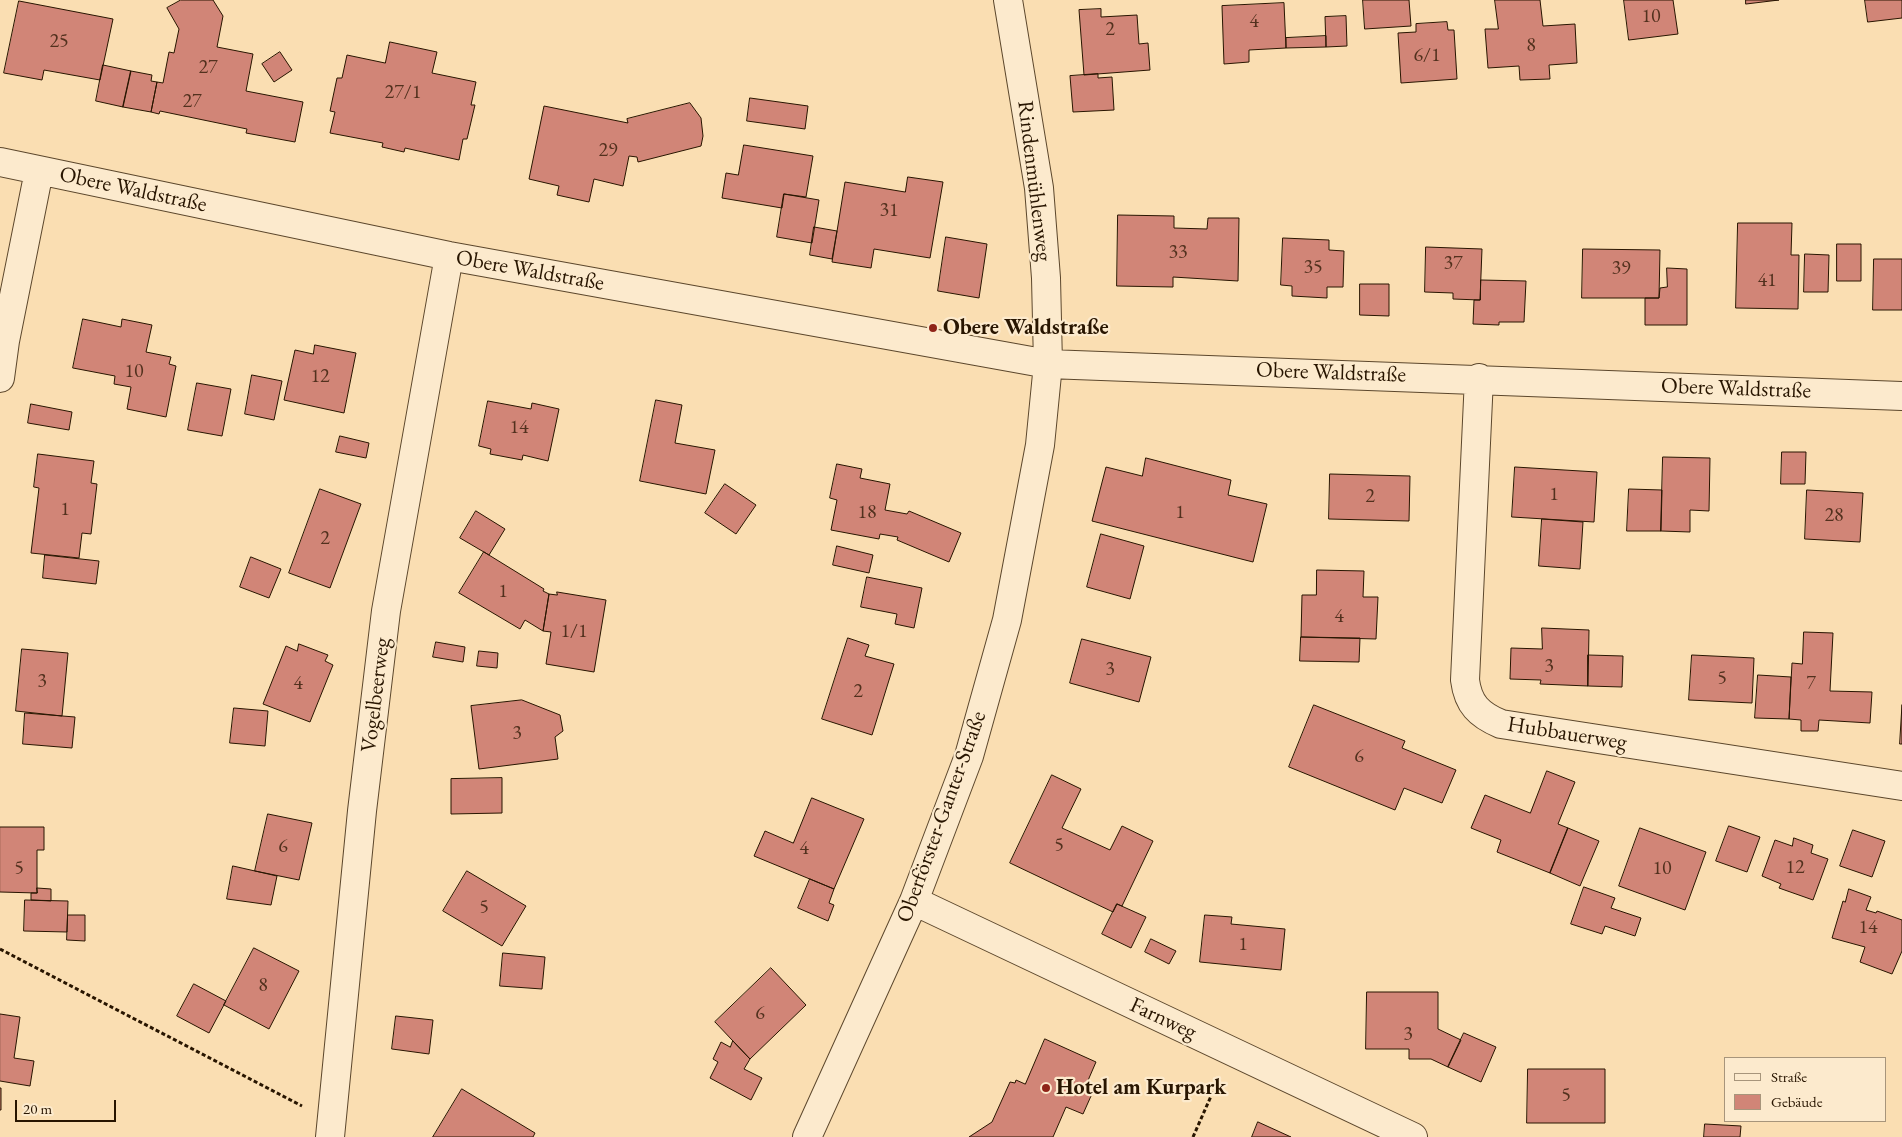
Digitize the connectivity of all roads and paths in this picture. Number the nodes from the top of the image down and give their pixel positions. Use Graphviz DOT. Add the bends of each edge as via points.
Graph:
graph roads {
  1 [pos="1008,0"];
  2 [pos="0,162"];
  3 [pos="39,171"];
  4 [pos="449,256"];
  5 [pos="1048,364"];
  6 [pos="0,378"];
  7 [pos="1479,378"];
  8 [pos="1902,396"];
  9 [pos="1902,786"];
  10 [pos="914,901"];
  11 [pos="0,949"];
  12 [pos="1231,1051"];
  13 [pos="331,1129"];
  14 [pos="807,1137"];
  15 [pos="1193,1137"];
  16 [pos="1413,1137"];
  1 -- 5 [label="street, Rindenmühlenweg" via="1039,188"];
  2 -- 3 [label="street, Obere Waldstraße"];
  3 -- 4 [label="street, Obere Waldstraße"];
  3 -- 6 [label="street"];
  4 -- 5 [label="street, Obere Waldstraße"];
  4 -- 13 [label="street, Vogelbeerweg" via="386,611 362,811"];
  5 -- 7 [label="street, Obere Waldstraße"];
  5 -- 10 [label="street, Oberförster-Ganter-Straße" via="1040,445 1007,620 969,756"];
  7 -- 8 [label="street, Obere Waldstraße"];
  7 -- 9 [label="street, Hubbauerweg" via="1465,680 1467,695 1475,709 1501,724"];
  10 -- 12 [label="street, Farnweg"];
  10 -- 14 [label="street, Oberförster-Ganter-Straße"];
  11 -- 13 [label="path"];
  12 -- 15 [label="path"];
  12 -- 16 [label="street, Farnweg"];
}
